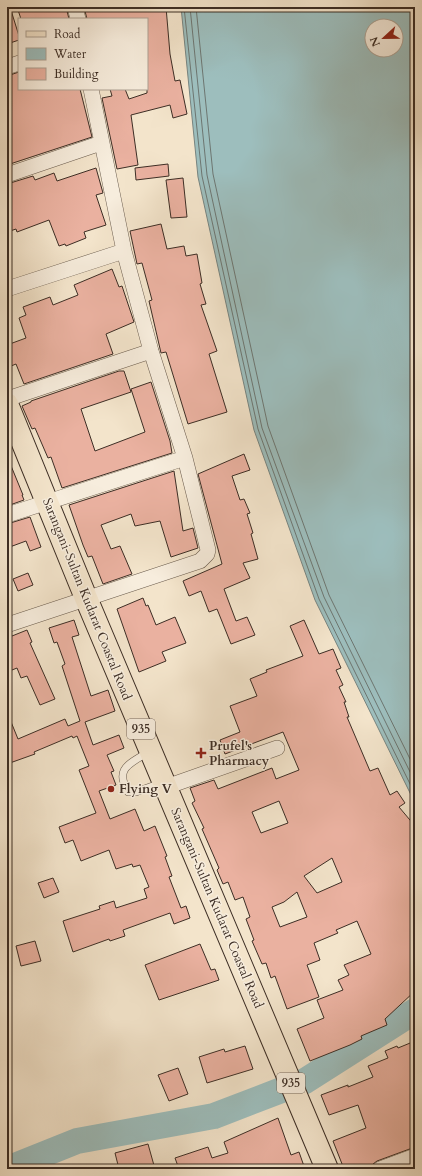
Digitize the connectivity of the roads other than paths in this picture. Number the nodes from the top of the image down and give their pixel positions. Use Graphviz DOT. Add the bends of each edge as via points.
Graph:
graph roads {
  1 [pos="75,7"];
  2 [pos="78,18"];
  3 [pos="18,64"];
  4 [pos="7,67"];
  5 [pos="91,90"];
  6 [pos="101,143"];
  7 [pos="7,175"];
  8 [pos="124,251"];
  9 [pos="7,289"];
  10 [pos="151,351"];
  11 [pos="7,400"];
  12 [pos="7,404"];
  13 [pos="185,458"];
  14 [pos="47,502"];
  15 [pos="7,515"];
  16 [pos="86,598"];
  17 [pos="7,625"];
  18 [pos="277,748"];
  19 [pos="150,750"];
  20 [pos="165,784"];
  21 [pos="415,1156"];
  22 [pos="327,1169"];
  23 [pos="380,1169"];
  1 -- 2 [label="street"];
  3 -- 4 [label="street"];
  5 -- 6 [label="street"];
  6 -- 7 [label="street"];
  6 -- 8 [label="street"];
  8 -- 9 [label="street"];
  8 -- 10 [label="street"];
  10 -- 11 [label="street"];
  10 -- 13 [label="street"];
  12 -- 14 [label="main road, Sarangani-Sultan Kudarat Coastal Road / 935"];
  13 -- 14 [label="street"];
  13 -- 16 [label="street" via="208,554 200,561"];
  14 -- 15 [label="street"];
  14 -- 16 [label="main road, Sarangani-Sultan Kudarat Coastal Road / 935"];
  16 -- 17 [label="street"];
  16 -- 19 [label="main road, Sarangani-Sultan Kudarat Coastal Road / 935"];
  18 -- 20 [label="street"];
  19 -- 20 [label="main road, Sarangani-Sultan Kudarat Coastal Road / 935"];
  19 -- 20 [label="lane" via="125,768 122,772 123,784 128,792"];
  20 -- 22 [label="main road, Sarangani-Sultan Kudarat Coastal Road / 935"];
  21 -- 23 [label="street"];
}
